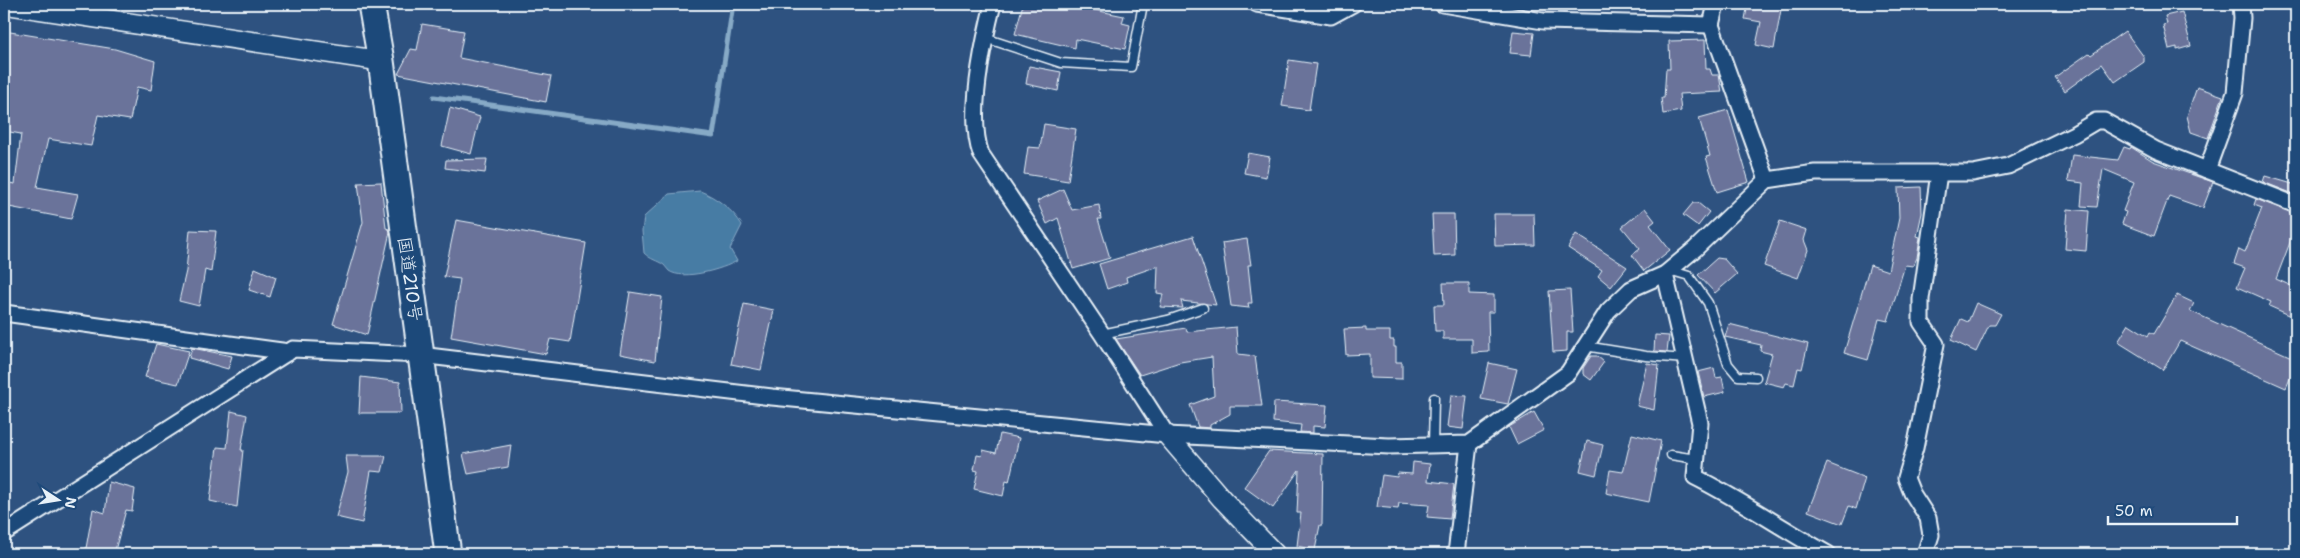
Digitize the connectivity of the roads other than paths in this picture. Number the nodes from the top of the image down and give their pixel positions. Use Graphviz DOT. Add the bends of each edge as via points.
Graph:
graph roads {
  1 [pos="7,4"];
  2 [pos="371,4"];
  3 [pos="993,4"];
  4 [pos="1143,4"];
  5 [pos="1257,4"];
  6 [pos="1353,4"];
  7 [pos="1442,4"];
  8 [pos="1716,4"];
  9 [pos="2241,4"];
  10 [pos="1711,25"];
  11 [pos="985,38"];
  12 [pos="381,62"];
  13 [pos="2207,170"];
  14 [pos="1939,173"];
  15 [pos="1767,180"];
  16 [pos="2296,205"];
  17 [pos="1667,272"];
  18 [pos="1203,308"];
  19 [pos="4,313"];
  20 [pos="1102,334"];
  21 [pos="1585,346"];
  22 [pos="289,352"];
  23 [pos="420,355"];
  24 [pos="1686,359"];
  25 [pos="1756,378"];
  26 [pos="1434,398"];
  27 [pos="1167,435"];
  28 [pos="1469,444"];
  29 [pos="1433,446"];
  30 [pos="1671,455"];
  31 [pos="1696,460"];
  32 [pos="4,533"];
  33 [pos="448,554"];
  34 [pos="1275,554"];
  35 [pos="1456,554"];
  36 [pos="1828,554"];
  37 [pos="1925,554"];
  1 -- 12 [label="street"];
  2 -- 12 [label="highway, 国道210号"];
  3 -- 11 [label="street"];
  4 -- 11 [label="lane" via="1130,68 1061,63"];
  5 -- 6 [label="street" via="1331,16"];
  7 -- 10 [label="street" via="1543,21"];
  8 -- 10 [label="street"];
  9 -- 13 [label="street" via="2235,93"];
  10 -- 15 [label="street"];
  11 -- 20 [label="street" via="975,117 976,140 981,154"];
  12 -- 23 [label="highway, 国道210号"];
  13 -- 14 [label="street" via="2156,150 2104,121 2096,121 2008,166 1973,173"];
  13 -- 16 [label="street"];
  14 -- 15 [label="street" via="1815,173"];
  14 -- 37 [label="street" via="1921,299 1922,322 1936,344 1906,478 1928,518 1931,535"];
  15 -- 17 [label="street"];
  17 -- 21 [label="street" via="1631,289 1608,311"];
  17 -- 24 [label="street"];
  17 -- 25 [label="lane" via="1689,276 1708,303 1728,364 1738,376"];
  18 -- 20 [label="lane" via="1168,320"];
  19 -- 22 [label="street"];
  20 -- 27 [label="street"];
  21 -- 24 [label="lane"];
  21 -- 28 [label="street" via="1568,374"];
  22 -- 23 [label="street" via="293,349"];
  22 -- 32 [label="street"];
  23 -- 27 [label="street" via="772,397"];
  23 -- 33 [label="highway, 国道210号"];
  24 -- 31 [label="street" via="1700,423"];
  26 -- 29 [label="lane"];
  27 -- 29 [label="street"];
  27 -- 34 [label="street"];
  28 -- 29 [label="street"];
  28 -- 35 [label="street"];
  30 -- 31 [label="lane"];
  31 -- 36 [label="street" via="1695,477 1737,498"];
}
